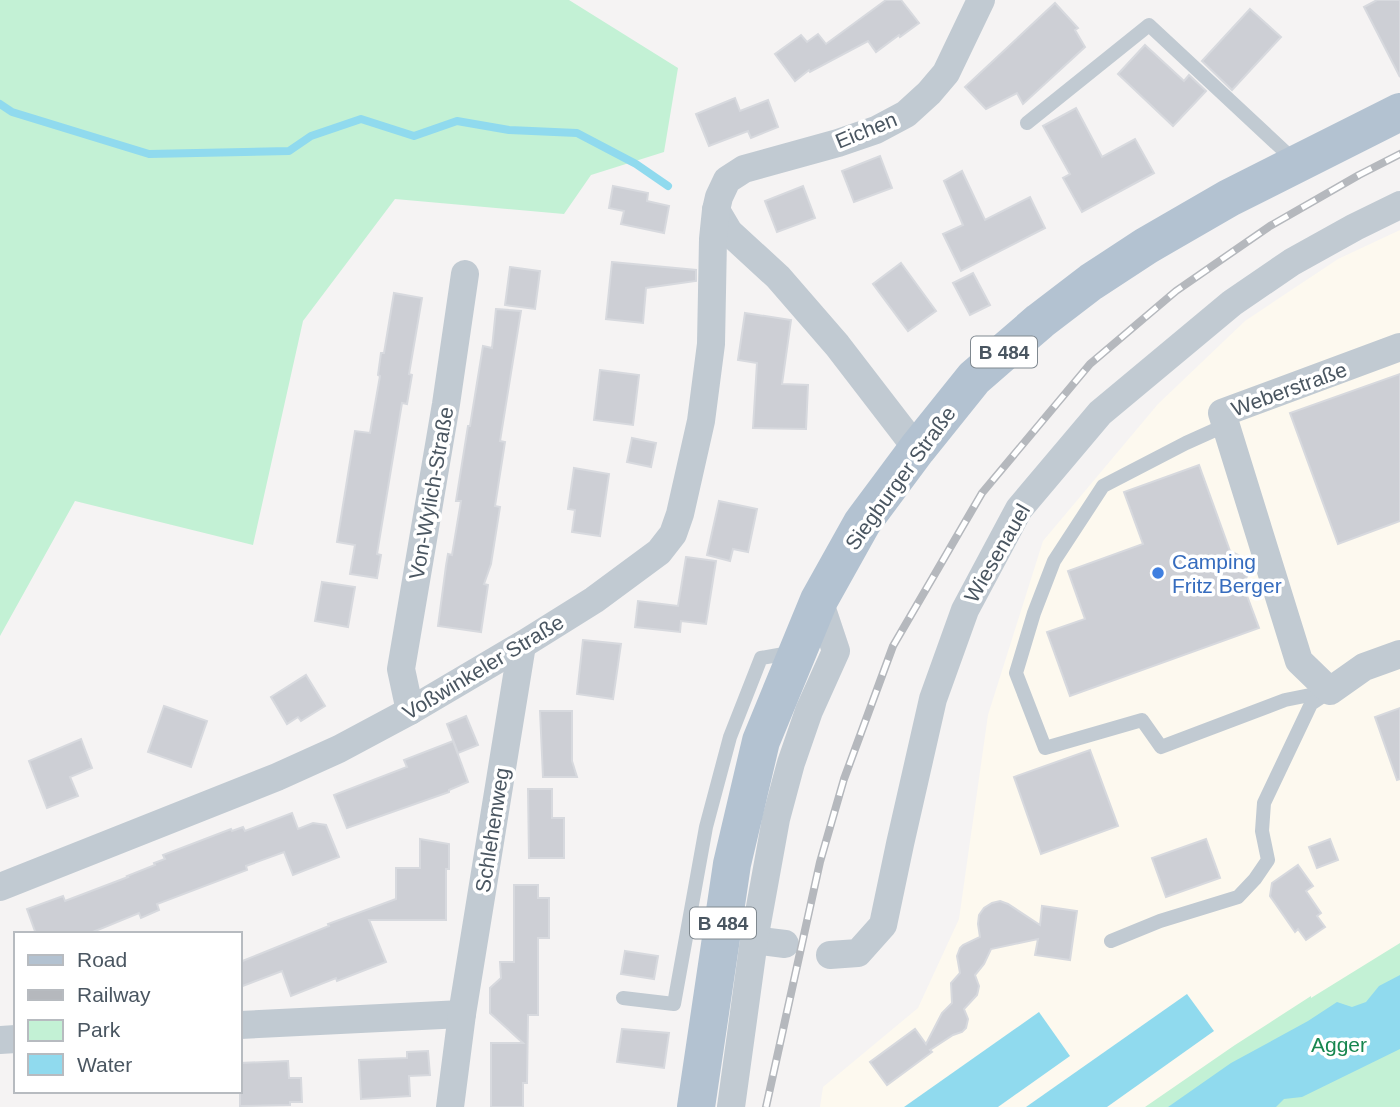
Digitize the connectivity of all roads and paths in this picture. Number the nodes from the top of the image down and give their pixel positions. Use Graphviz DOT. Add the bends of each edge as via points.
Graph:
graph roads {
  1 [pos="981,0"];
  2 [pos="1400,112"];
  3 [pos="1027,122"];
  4 [pos="1297,164"];
  5 [pos="1400,205"];
  6 [pos="716,210"];
  7 [pos="713,239"];
  8 [pos="465,274"];
  9 [pos="1400,347"];
  10 [pos="1226,425"];
  11 [pos="916,449"];
  12 [pos="819,600"];
  13 [pos="522,645"];
  14 [pos="798,652"];
  15 [pos="1400,654"];
  16 [pos="1330,691"];
  17 [pos="410,711"];
  18 [pos="0,887"];
  19 [pos="754,940"];
  20 [pos="1111,941"];
  21 [pos="785,944"];
  22 [pos="830,955"];
  23 [pos="623,998"];
  24 [pos="462,1014"];
  25 [pos="242,1026"];
  26 [pos="450,1107"];
  27 [pos="696,1107"];
  28 [pos="731,1107"];
  1 -- 6 [label="street, Eichen" via="946,73 906,114 850,139 744,169 727,180"];
  2 -- 4 [label="main road, Siegburger Straße / B 484"];
  3 -- 4 [label="lane" via="1149,25"];
  4 -- 11 [label="main road, Siegburger Straße / B 484" via="1229,198 1091,282 974,378"];
  5 -- 22 [label="street, Wiesenauel" via="1292,262 1232,303 1100,413 1019,509 965,610 933,699 883,925 858,953"];
  6 -- 7 [label="street, Eichen"];
  6 -- 11 [label="street" via="729,232 778,277 829,335"];
  7 -- 13 [label="street, Voßwinkeler Straße" via="711,344 701,421 673,534 659,552 594,600"];
  8 -- 17 [label="street, Von-Wylich-Straße" via="401,669"];
  9 -- 10 [label="street, Weberstraße" via="1222,413"];
  10 -- 16 [label="street, Weberstraße" via="1299,661"];
  10 -- 16 [label="lane" via="1103,486 1054,561 1016,673 1045,748 1142,720 1161,747 1285,700"];
  11 -- 12 [label="main road, Siegburger Straße / B 484" via="862,523"];
  12 -- 14 [label="main road, Siegburger Straße / B 484"];
  12 -- 19 [label="street" via="836,651 791,763"];
  13 -- 17 [label="street, Voßwinkeler Straße"];
  13 -- 24 [label="street, Schlehenweg"];
  14 -- 23 [label="lane" via="761,658 730,737 706,827 674,1004"];
  14 -- 27 [label="main road, Siegburger Straße / B 484" via="761,741 732,864"];
  15 -- 16 [label="street" via="1364,667"];
  16 -- 20 [label="lane" via="1311,704 1264,803 1262,831 1268,859 1255,879 1238,897"];
  17 -- 18 [label="street, Voßwinkeler Straße" via="277,777"];
  19 -- 21 [label="street"];
  19 -- 28 [label="street"];
  24 -- 25 [label="street"];
  24 -- 26 [label="street, Schlehenweg"];
}
